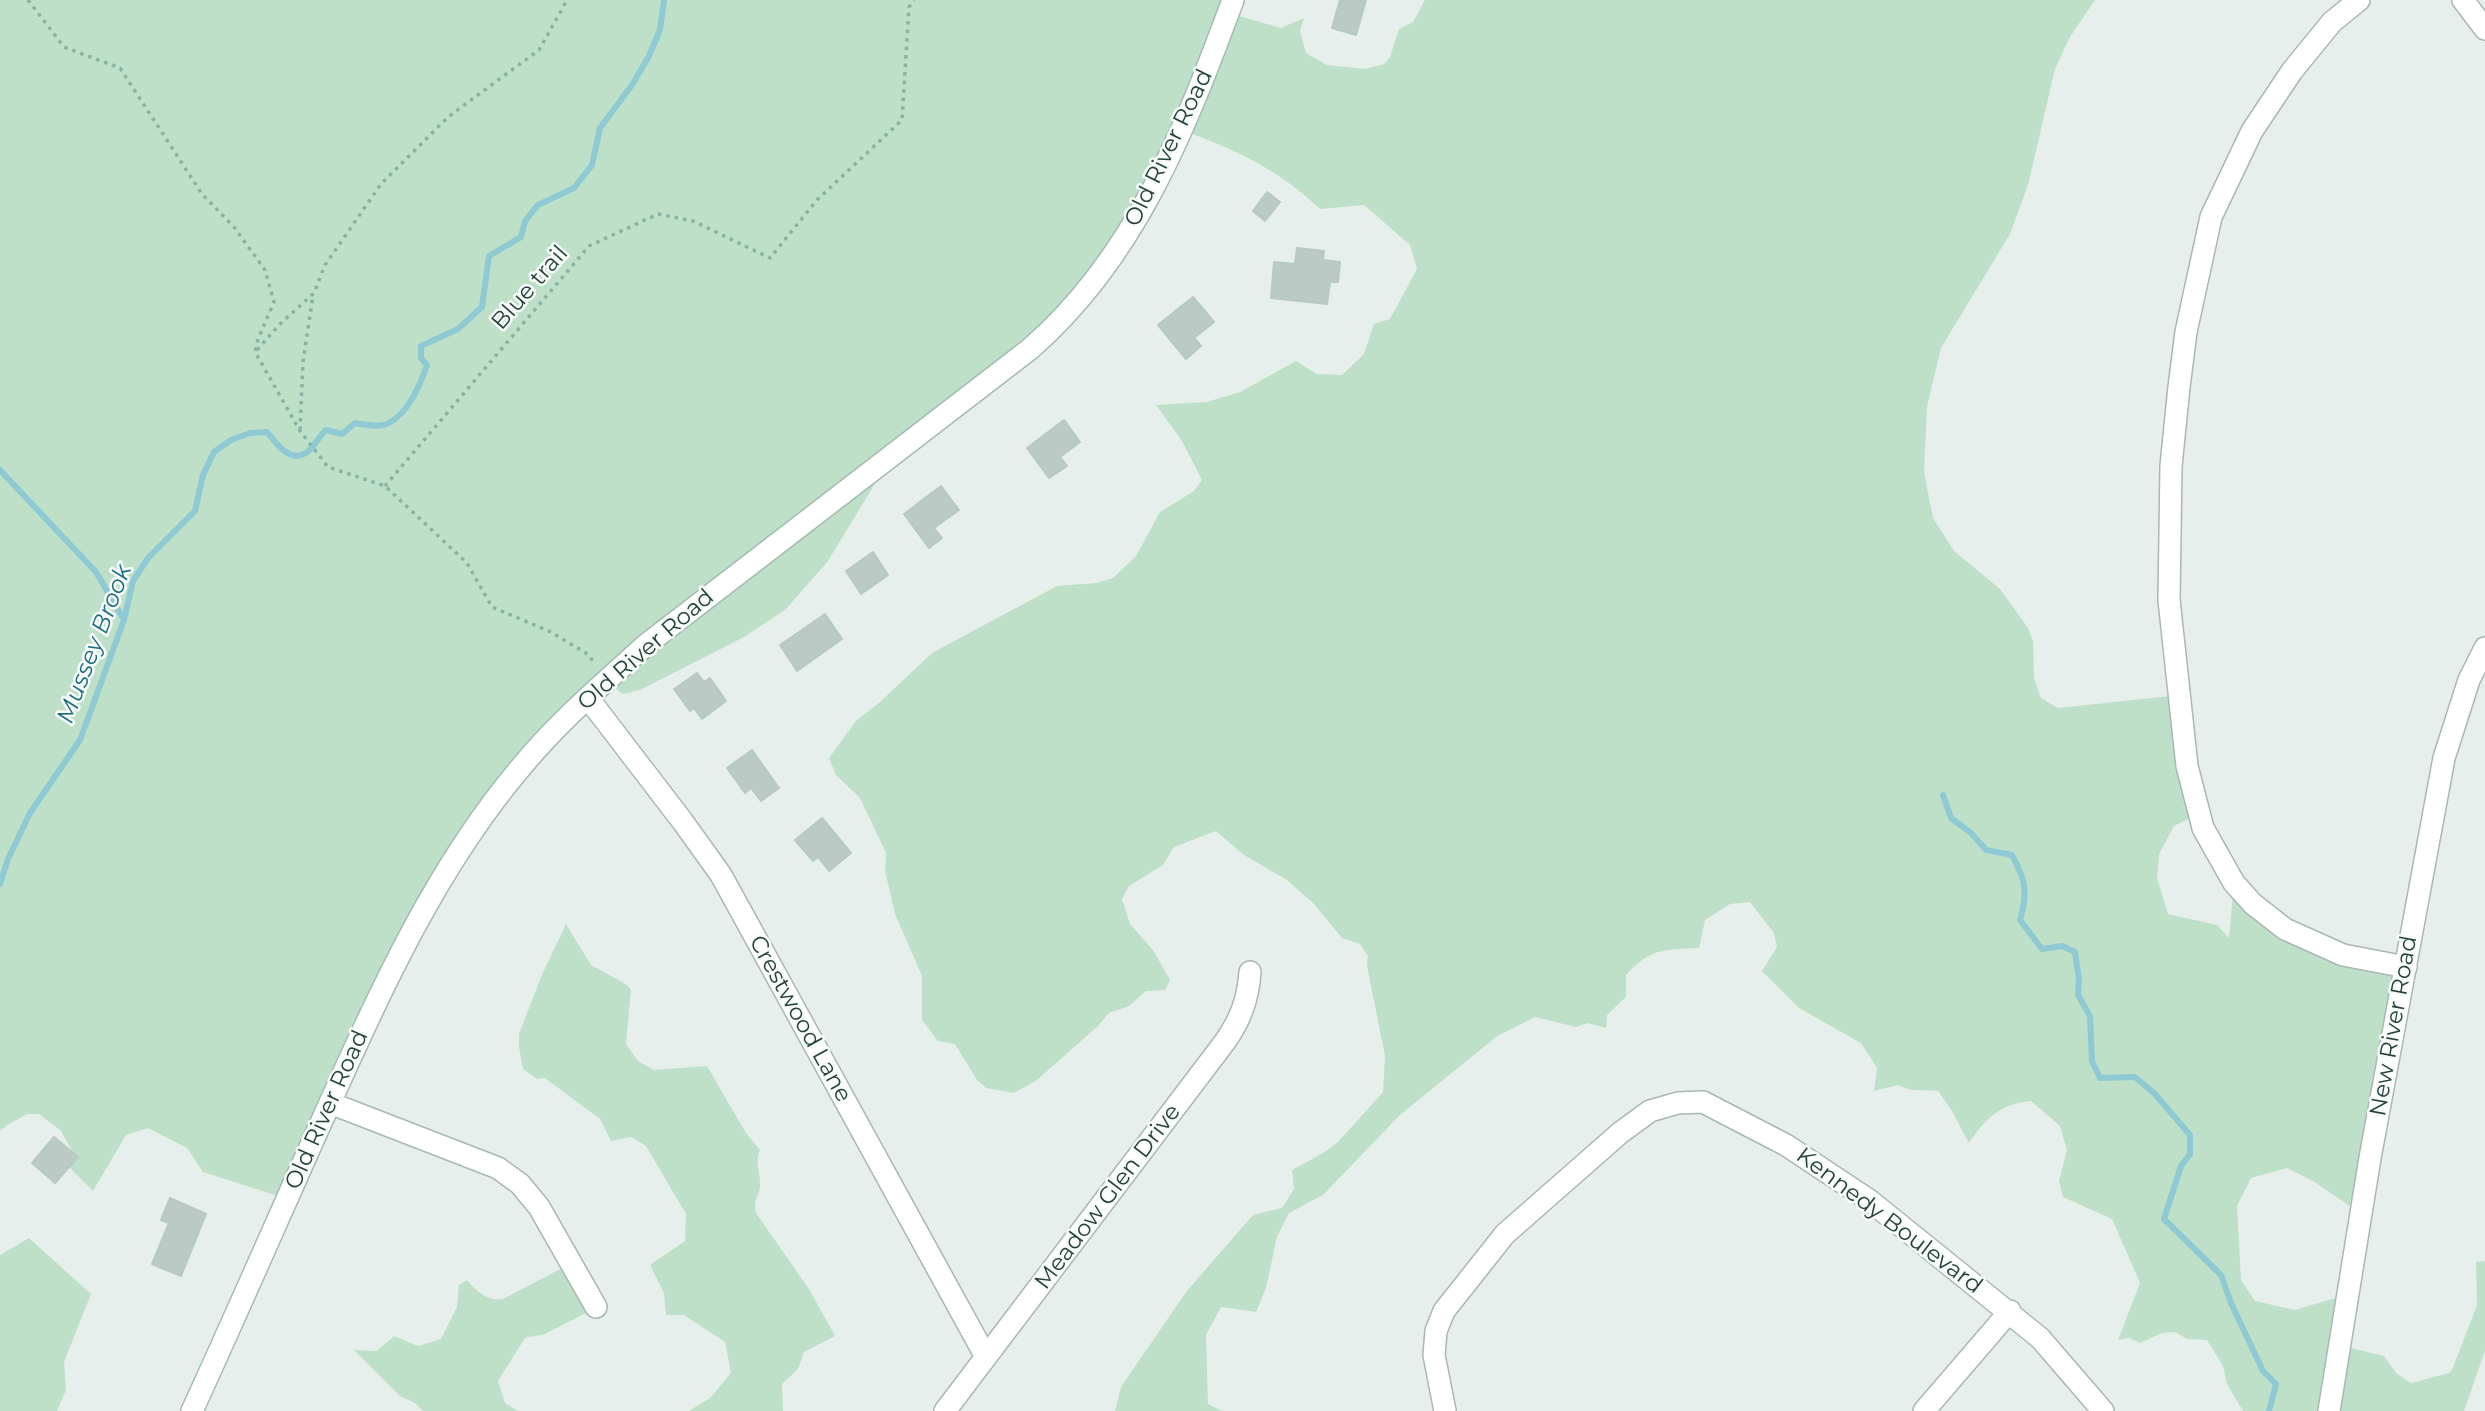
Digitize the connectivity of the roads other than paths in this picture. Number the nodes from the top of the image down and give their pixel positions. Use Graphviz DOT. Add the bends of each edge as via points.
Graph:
graph roads {
  1 [pos="1233,0"];
  2 [pos="2359,0"];
  3 [pos="2463,0"];
  4 [pos="2485,29"];
  5 [pos="2485,648"];
  6 [pos="588,698"];
  7 [pos="2406,967"];
  8 [pos="1250,972"];
  9 [pos="330,1103"];
  10 [pos="596,1307"];
  11 [pos="2010,1311"];
  12 [pos="986,1357"];
  13 [pos="192,1411"];
  14 [pos="945,1411"];
  15 [pos="1445,1411"];
  16 [pos="1924,1411"];
  17 [pos="2103,1411"];
  18 [pos="2329,1411"];
  1 -- 6 [label="street, Old River Road" via="1161,176 1110,262 1072,309 1030,349 647,644"];
  2 -- 7 [label="street" via="2332,22 2292,71 2252,131 2211,217 2179,387 2171,466 2169,600 2187,766 2203,828 2234,883 2285,929 2343,955"];
  3 -- 4 [label="street"];
  5 -- 7 [label="street, New River Road" via="2469,680 2444,758"];
  6 -- 9 [label="street, Old River Road" via="523,764 461,849 405,945"];
  6 -- 12 [label="street, Crestwood Lane" via="721,875"];
  7 -- 18 [label="street, New River Road"];
  8 -- 12 [label="street, Meadow Glen Drive" via="1244,1010 1224,1044"];
  9 -- 10 [label="street" via="498,1168 520,1184 539,1207"];
  9 -- 13 [label="street, Old River Road"];
  11 -- 15 [label="street, Kennedy Boulevard" via="1869,1200 1786,1145 1703,1102 1678,1103 1650,1111 1620,1133 1505,1234 1444,1311 1434,1355"];
  11 -- 16 [label="street"];
  11 -- 17 [label="street, Kennedy Boulevard" via="2040,1338"];
  12 -- 14 [label="street, Meadow Glen Drive"];
}
